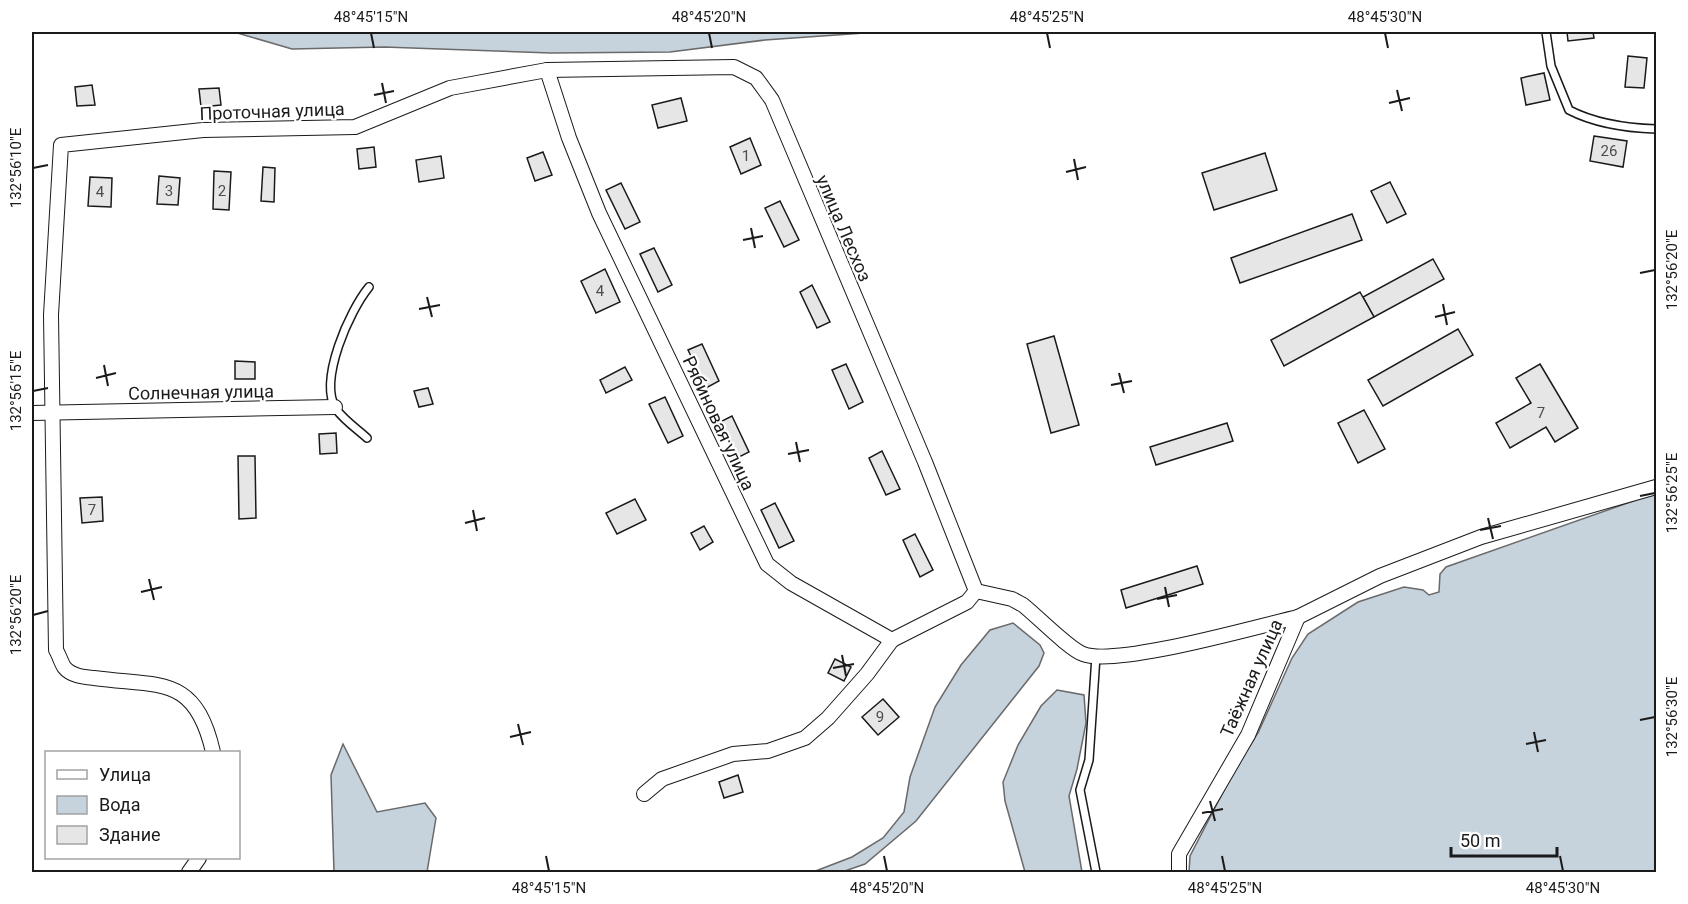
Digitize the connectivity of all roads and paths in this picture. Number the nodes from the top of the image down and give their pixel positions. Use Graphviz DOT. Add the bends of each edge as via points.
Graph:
graph roads {
  1 [pos="1546,32"];
  2 [pos="547,70"];
  3 [pos="1656,129"];
  4 [pos="369,287"];
  5 [pos="335,407"];
  6 [pos="32,413"];
  7 [pos="50,413"];
  8 [pos="367,438"];
  9 [pos="1656,487"];
  10 [pos="976,591"];
  11 [pos="1298,617"];
  12 [pos="892,640"];
  13 [pos="1096,656"];
  14 [pos="212,751"];
  15 [pos="644,794"];
  16 [pos="1096,873"];
  17 [pos="1179,873"];
  1 -- 3 [label="lane" via="1551,66 1569,110 1630,128"];
  2 -- 7 [label="street, Проточная улица" via="450,88 355,127 203,130 61,145 51,315"];
  2 -- 10 [label="street, улица Лесхоз" via="734,67 756,78 772,100"];
  2 -- 12 [label="street, Рябиновая улица" via="599,213 767,564 791,583"];
  4 -- 5 [label="lane" via="356,303 338,350 331,377"];
  5 -- 7 [label="street, Солнечная улица"];
  5 -- 8 [label="lane"];
  6 -- 7 [label="street, Солнечная улица"];
  7 -- 14 [label="street" via="56,650 65,668 78,676 167,685 186,697 198,710"];
  9 -- 11 [label="street" via="1481,537 1380,576"];
  10 -- 12 [label="street" via="967,602"];
  10 -- 13 [label="street" via="1012,599 1082,654"];
  11 -- 13 [label="street, Таёжная улица" via="1156,650"];
  11 -- 17 [label="street, Таёжная улица" via="1248,735 1179,854"];
  12 -- 15 [label="street" via="836,709 805,738 768,751 723,758 662,779"];
  13 -- 16 [label="lane" via="1089,760 1080,790"];
}
